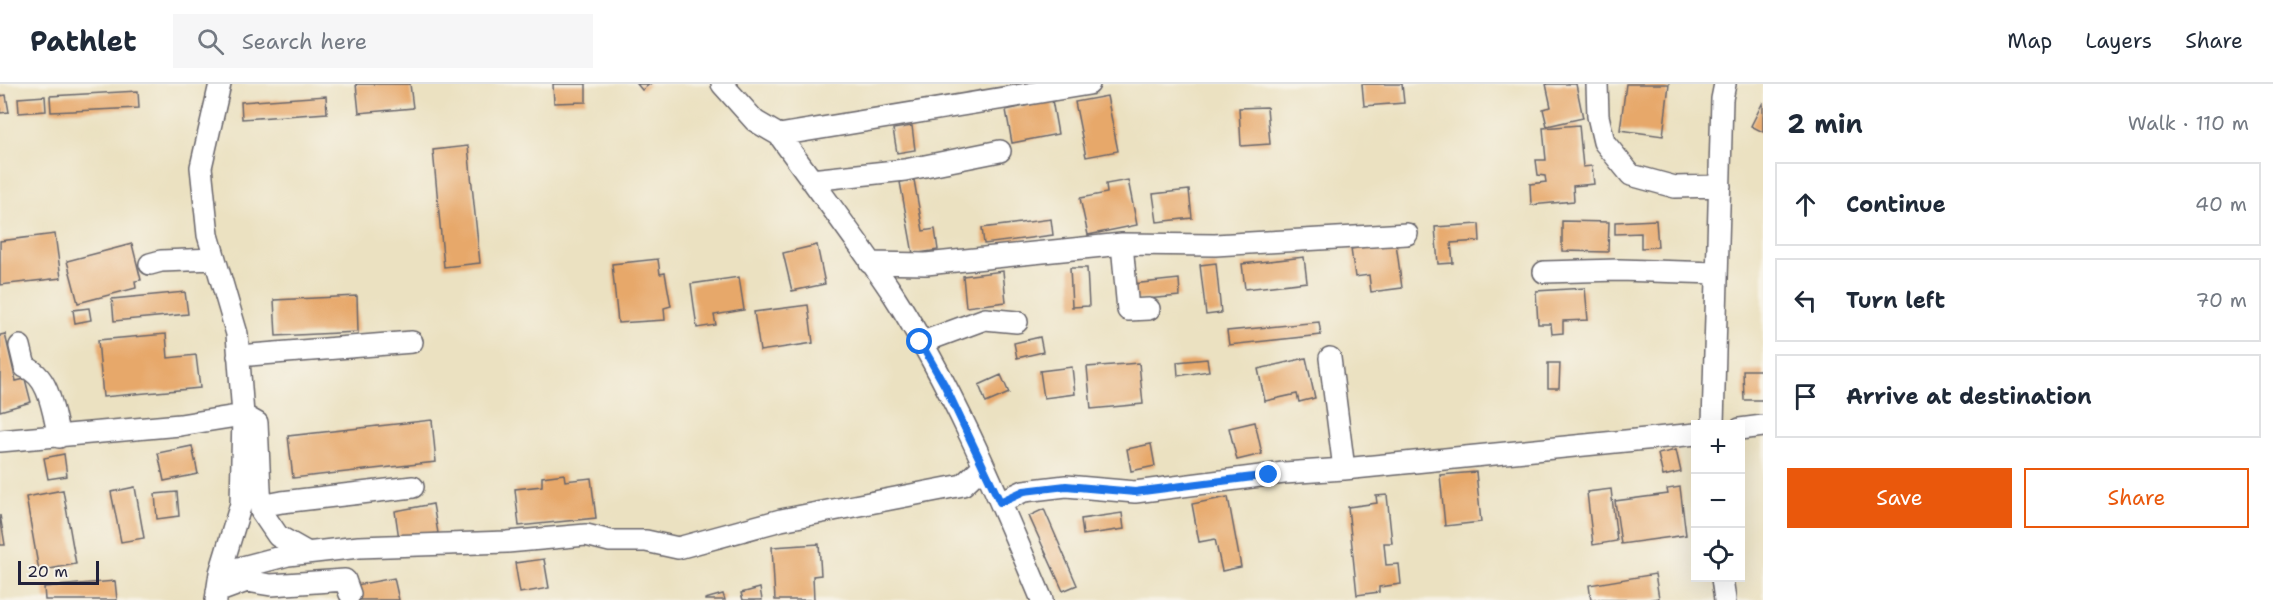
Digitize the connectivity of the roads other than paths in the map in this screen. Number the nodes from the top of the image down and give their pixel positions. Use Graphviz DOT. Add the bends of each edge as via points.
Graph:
graph roads {
  1 [pos="220,84"];
  2 [pos="722,84"];
  3 [pos="1089,84"];
  4 [pos="1597,84"];
  5 [pos="1725,84"];
  6 [pos="779,135"];
  7 [pos="1000,151"];
  8 [pos="811,180"];
  9 [pos="1720,186"];
  10 [pos="1407,234"];
  11 [pos="1122,244"];
  12 [pos="215,259"];
  13 [pos="870,263"];
  14 [pos="150,264"];
  15 [pos="1544,272"];
  16 [pos="1718,273"];
  17 [pos="1149,309"];
  18 [pos="1017,322"];
  19 [pos="412,342"];
  20 [pos="920,342"];
  21 [pos="21,346"];
  22 [pos="238,356"];
  23 [pos="1330,358"];
  24 [pos="243,415"];
  25 [pos="1713,420"];
  26 [pos="1763,426"];
  27 [pos="1745,428"];
  28 [pos="1691,434"];
  29 [pos="59,437"];
  30 [pos="0,441"];
  31 [pos="983,466"];
  32 [pos="1344,469"];
  33 [pos="413,488"];
  34 [pos="1000,502"];
  35 [pos="254,507"];
  36 [pos="308,553"];
  37 [pos="1723,582"];
  38 [pos="218,588"];
  39 [pos="350,594"];
  40 [pos="1042,600"];
  41 [pos="1725,600"];
  1 -- 12 [label="street" via="201,167 208,235"];
  2 -- 6 [label="street" via="755,121"];
  3 -- 6 [label="street"];
  4 -- 9 [label="street" via="1604,142 1631,175 1675,187"];
  5 -- 9 [label="street"];
  6 -- 8 [label="street"];
  7 -- 8 [label="street" via="905,170"];
  8 -- 13 [label="street"];
  9 -- 16 [label="street"];
  10 -- 11 [label="street" via="1215,245"];
  11 -- 13 [label="street" via="926,264"];
  11 -- 17 [label="street" via="1128,310"];
  12 -- 14 [label="street"];
  12 -- 22 [label="street" via="237,334"];
  13 -- 20 [label="street"];
  15 -- 16 [label="street"];
  16 -- 25 [label="street"];
  18 -- 20 [label="street" via="986,319"];
  19 -- 22 [label="street"];
  20 -- 31 [label="street"];
  21 -- 29 [label="street" via="25,367 35,370 45,385"];
  22 -- 24 [label="street"];
  23 -- 32 [label="street"];
  24 -- 29 [label="street"];
  24 -- 35 [label="street"];
  26 -- 27 [label="street"];
  28 -- 32 [label="street"];
  29 -- 30 [label="street"];
  31 -- 34 [label="street"];
  31 -- 36 [label="street" via="963,485 781,520 678,548 586,535"];
  32 -- 34 [label="street" via="1135,492 1066,486 1024,491"];
  33 -- 35 [label="street"];
  34 -- 40 [label="street"];
  35 -- 36 [label="street" via="278,536"];
  35 -- 38 [label="street"];
  36 -- 38 [label="street" via="288,555"];
  37 -- 41 [label="street"];
  38 -- 39 [label="street" via="247,581 272,585 345,580"];
}
